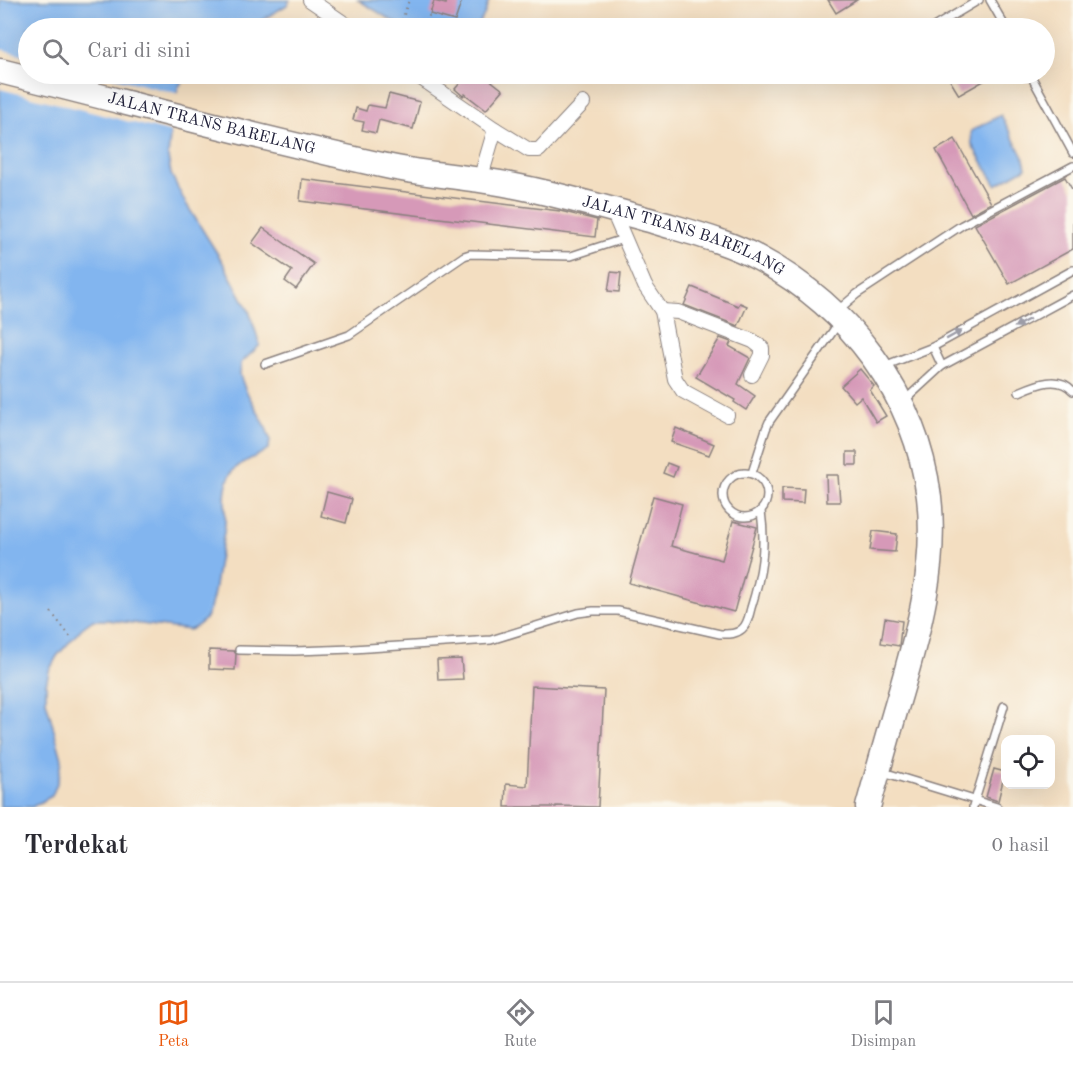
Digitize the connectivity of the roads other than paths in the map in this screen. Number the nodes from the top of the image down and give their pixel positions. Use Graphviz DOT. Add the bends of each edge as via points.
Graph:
graph roads {
  1 [pos="310,0"];
  2 [pos="979,0"];
  3 [pos="990,0"];
  4 [pos="336,18"];
  5 [pos="949,18"];
  6 [pos="1000,18"];
  7 [pos="0,71"];
  8 [pos="18,76"];
  9 [pos="52,84"];
  10 [pos="430,84"];
  11 [pos="1035,84"];
  12 [pos="583,103"];
  13 [pos="495,129"];
  14 [pos="1073,153"];
  15 [pos="1073,166"];
  16 [pos="480,180"];
  17 [pos="612,209"];
  18 [pos="623,239"];
  19 [pos="1073,270"];
  20 [pos="1073,295"];
  21 [pos="662,311"];
  22 [pos="838,316"];
  23 [pos="933,347"];
  24 [pos="265,364"];
  25 [pos="942,366"];
  26 [pos="881,367"];
  27 [pos="752,375"];
  28 [pos="1073,391"];
  29 [pos="1019,392"];
  30 [pos="901,404"];
  31 [pos="727,415"];
  32 [pos="752,473"];
  33 [pos="761,511"];
  34 [pos="239,650"];
  35 [pos="1004,706"];
  36 [pos="878,770"];
  37 [pos="974,804"];
  38 [pos="868,807"];
  39 [pos="997,807"];
  1 -- 4 [label="street"];
  2 -- 5 [label="lane"];
  3 -- 6 [label="lane"];
  7 -- 8 [label="highway, JALAN TRANS BARELANG"];
  9 -- 16 [label="highway, JALAN TRANS BARELANG" via="396,168"];
  10 -- 13 [label="street"];
  11 -- 14 [label="lane"];
  12 -- 13 [label="street" via="539,150 529,150"];
  13 -- 16 [label="street"];
  15 -- 22 [label="lane" via="962,225 857,294"];
  16 -- 17 [label="highway, JALAN TRANS BARELANG"];
  17 -- 18 [label="street"];
  17 -- 22 [label="highway, JALAN TRANS BARELANG" via="759,258"];
  18 -- 21 [label="street" via="645,286"];
  18 -- 24 [label="lane" via="572,256 464,256 349,334"];
  23 -- 19 [label="lane, one-way"];
  20 -- 25 [label="lane, one-way"];
  21 -- 27 [label="street" via="678,312 759,345 762,355"];
  21 -- 31 [label="street" via="678,385"];
  22 -- 26 [label="highway, JALAN TRANS BARELANG"];
  22 -- 32 [label="lane" via="769,422"];
  23 -- 25 [label="lane"];
  23 -- 26 [label="lane"];
  25 -- 30 [label="lane"];
  26 -- 30 [label="highway, JALAN TRANS BARELANG"];
  28 -- 29 [label="lane" via="1050,382"];
  30 -- 36 [label="highway, JALAN TRANS BARELANG" via="925,473 931,545 916,641"];
  32 -- 33 [label="lane" via="767,490"];
  32 -- 33 [label="lane" via="730,477 723,489 724,503 739,517"];
  33 -- 34 [label="lane" via="764,549 760,580 746,624 732,635 618,611 593,610 491,640 353,649"];
  35 -- 37 [label="lane"];
  36 -- 37 [label="lane"];
  36 -- 38 [label="highway, JALAN TRANS BARELANG"];
  37 -- 39 [label="lane"];
}
